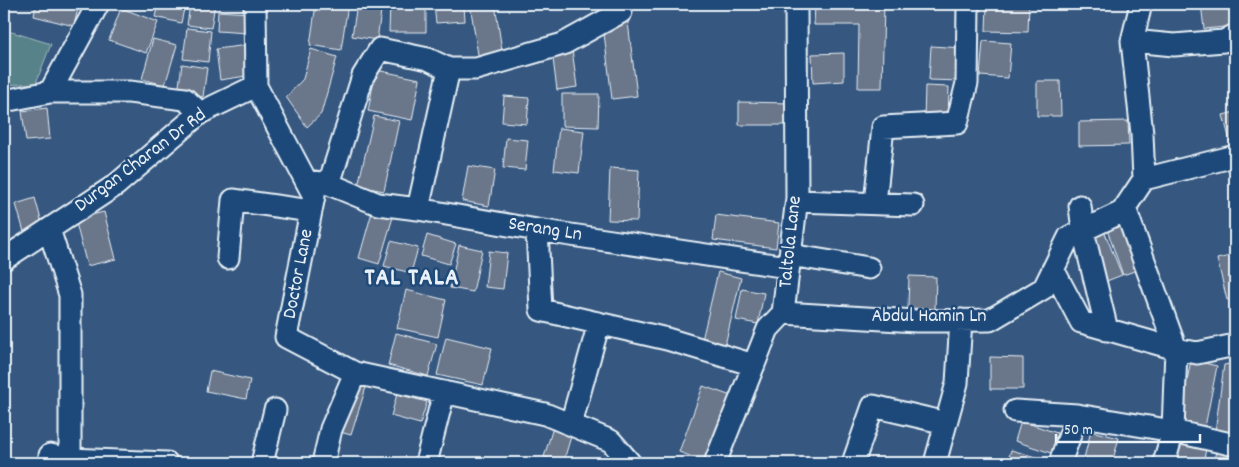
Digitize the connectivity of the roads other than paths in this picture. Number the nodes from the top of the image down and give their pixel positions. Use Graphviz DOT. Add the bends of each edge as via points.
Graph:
graph roads {
  1 [pos="98,4"];
  2 [pos="254,4"];
  3 [pos="620,4"];
  4 [pos="796,4"];
  5 [pos="968,4"];
  6 [pos="1141,4"];
  7 [pos="1235,35"];
  8 [pos="1132,41"];
  9 [pos="449,69"];
  10 [pos="256,86"];
  11 [pos="50,92"];
  12 [pos="4,101"];
  13 [pos="200,113"];
  14 [pos="1235,156"];
  15 [pos="1144,179"];
  16 [pos="306,181"];
  17 [pos="329,184"];
  18 [pos="797,201"];
  19 [pos="875,203"];
  20 [pos="913,205"];
  21 [pos="1080,206"];
  22 [pos="1125,208"];
  23 [pos="418,209"];
  24 [pos="311,211"];
  25 [pos="49,229"];
  26 [pos="537,230"];
  27 [pos="1083,231"];
  28 [pos="228,258"];
  29 [pos="4,259"];
  30 [pos="789,261"];
  31 [pos="869,268"];
  32 [pos="1053,269"];
  33 [pos="783,312"];
  34 [pos="961,320"];
  35 [pos="599,323"];
  36 [pos="1108,330"];
  37 [pos="1235,345"];
  38 [pos="1176,349"];
  39 [pos="754,365"];
  40 [pos="355,373"];
  41 [pos="444,392"];
  42 [pos="275,410"];
  43 [pos="1015,411"];
  44 [pos="1077,415"];
  45 [pos="946,422"];
  46 [pos="571,424"];
  47 [pos="1172,431"];
  48 [pos="1235,445"];
  49 [pos="70,459"];
  50 [pos="49,463"];
  51 [pos="167,463"];
  52 [pos="262,463"];
  53 [pos="323,463"];
  54 [pos="426,463"];
  55 [pos="630,463"];
  56 [pos="715,463"];
  57 [pos="853,463"];
  58 [pos="935,463"];
  59 [pos="1060,463"];
  60 [pos="1164,463"];
  1 -- 11 [label="street"];
  2 -- 10 [label="street, Doctor Lane"];
  3 -- 9 [label="street" via="621,12 563,44 476,69"];
  4 -- 18 [label="street, Taltola Lane"];
  5 -- 19 [label="street" via="967,83 957,124 883,127"];
  6 -- 8 [label="street"];
  7 -- 8 [label="street" via="1224,41 1174,45"];
  8 -- 15 [label="street"];
  9 -- 17 [label="street" via="428,60 380,49 363,76"];
  9 -- 23 [label="street"];
  10 -- 13 [label="street, Durgan Charan Dr Rd"];
  10 -- 16 [label="street, Doctor Lane"];
  11 -- 12 [label="street"];
  11 -- 13 [label="street" via="129,92 185,99"];
  13 -- 25 [label="street, Durgan Charan Dr Rd" via="116,185"];
  14 -- 15 [label="street"];
  15 -- 22 [label="street, Abdul Hamin Ln"];
  16 -- 17 [label="street, Serang Ln"];
  16 -- 24 [label="street, Doctor Lane" via="314,196"];
  17 -- 23 [label="street, Serang Ln" via="378,204"];
  18 -- 19 [label="street"];
  18 -- 30 [label="street, Taltola Lane"];
  19 -- 20 [label="street"];
  21 -- 27 [label="street"];
  22 -- 27 [label="street, Abdul Hamin Ln"];
  22 -- 38 [label="street"];
  23 -- 26 [label="street, Serang Ln"];
  24 -- 28 [label="street" via="233,200"];
  24 -- 40 [label="street, Doctor Lane" via="286,337"];
  25 -- 29 [label="street, Durgan Charan Dr Rd"];
  25 -- 49 [label="street" via="70,295"];
  26 -- 30 [label="street, Serang Ln"];
  26 -- 35 [label="street" via="541,310"];
  27 -- 32 [label="street, Abdul Hamin Ln" via="1069,237"];
  27 -- 36 [label="street"];
  30 -- 31 [label="street, Serang Ln"];
  30 -- 33 [label="street, Taltola Lane"];
  32 -- 34 [label="street, Abdul Hamin Ln" via="1044,288 990,320"];
  32 -- 36 [label="street" via="1081,322"];
  33 -- 34 [label="street, Abdul Hamin Ln" via="916,321"];
  33 -- 39 [label="street, Taltola Lane" via="768,328"];
  34 -- 45 [label="street" via="957,383"];
  35 -- 39 [label="street"];
  35 -- 46 [label="street"];
  36 -- 38 [label="street"];
  37 -- 38 [label="street" via="1197,353"];
  38 -- 47 [label="street"];
  39 -- 56 [label="street, Taltola Lane"];
  40 -- 41 [label="street, Doctor Lane"];
  40 -- 53 [label="street" via="331,429"];
  41 -- 46 [label="street, Doctor Lane" via="545,414"];
  41 -- 54 [label="street"];
  42 -- 52 [label="street"];
  43 -- 44 [label="street"];
  44 -- 47 [label="street"];
  44 -- 59 [label="street"];
  45 -- 57 [label="street" via="873,406"];
  45 -- 58 [label="street"];
  46 -- 55 [label="street, Doctor Lane" via="611,440"];
  47 -- 48 [label="street"];
  47 -- 60 [label="street"];
  49 -- 50 [label="street" via="50,455"];
  49 -- 51 [label="street"];
}
